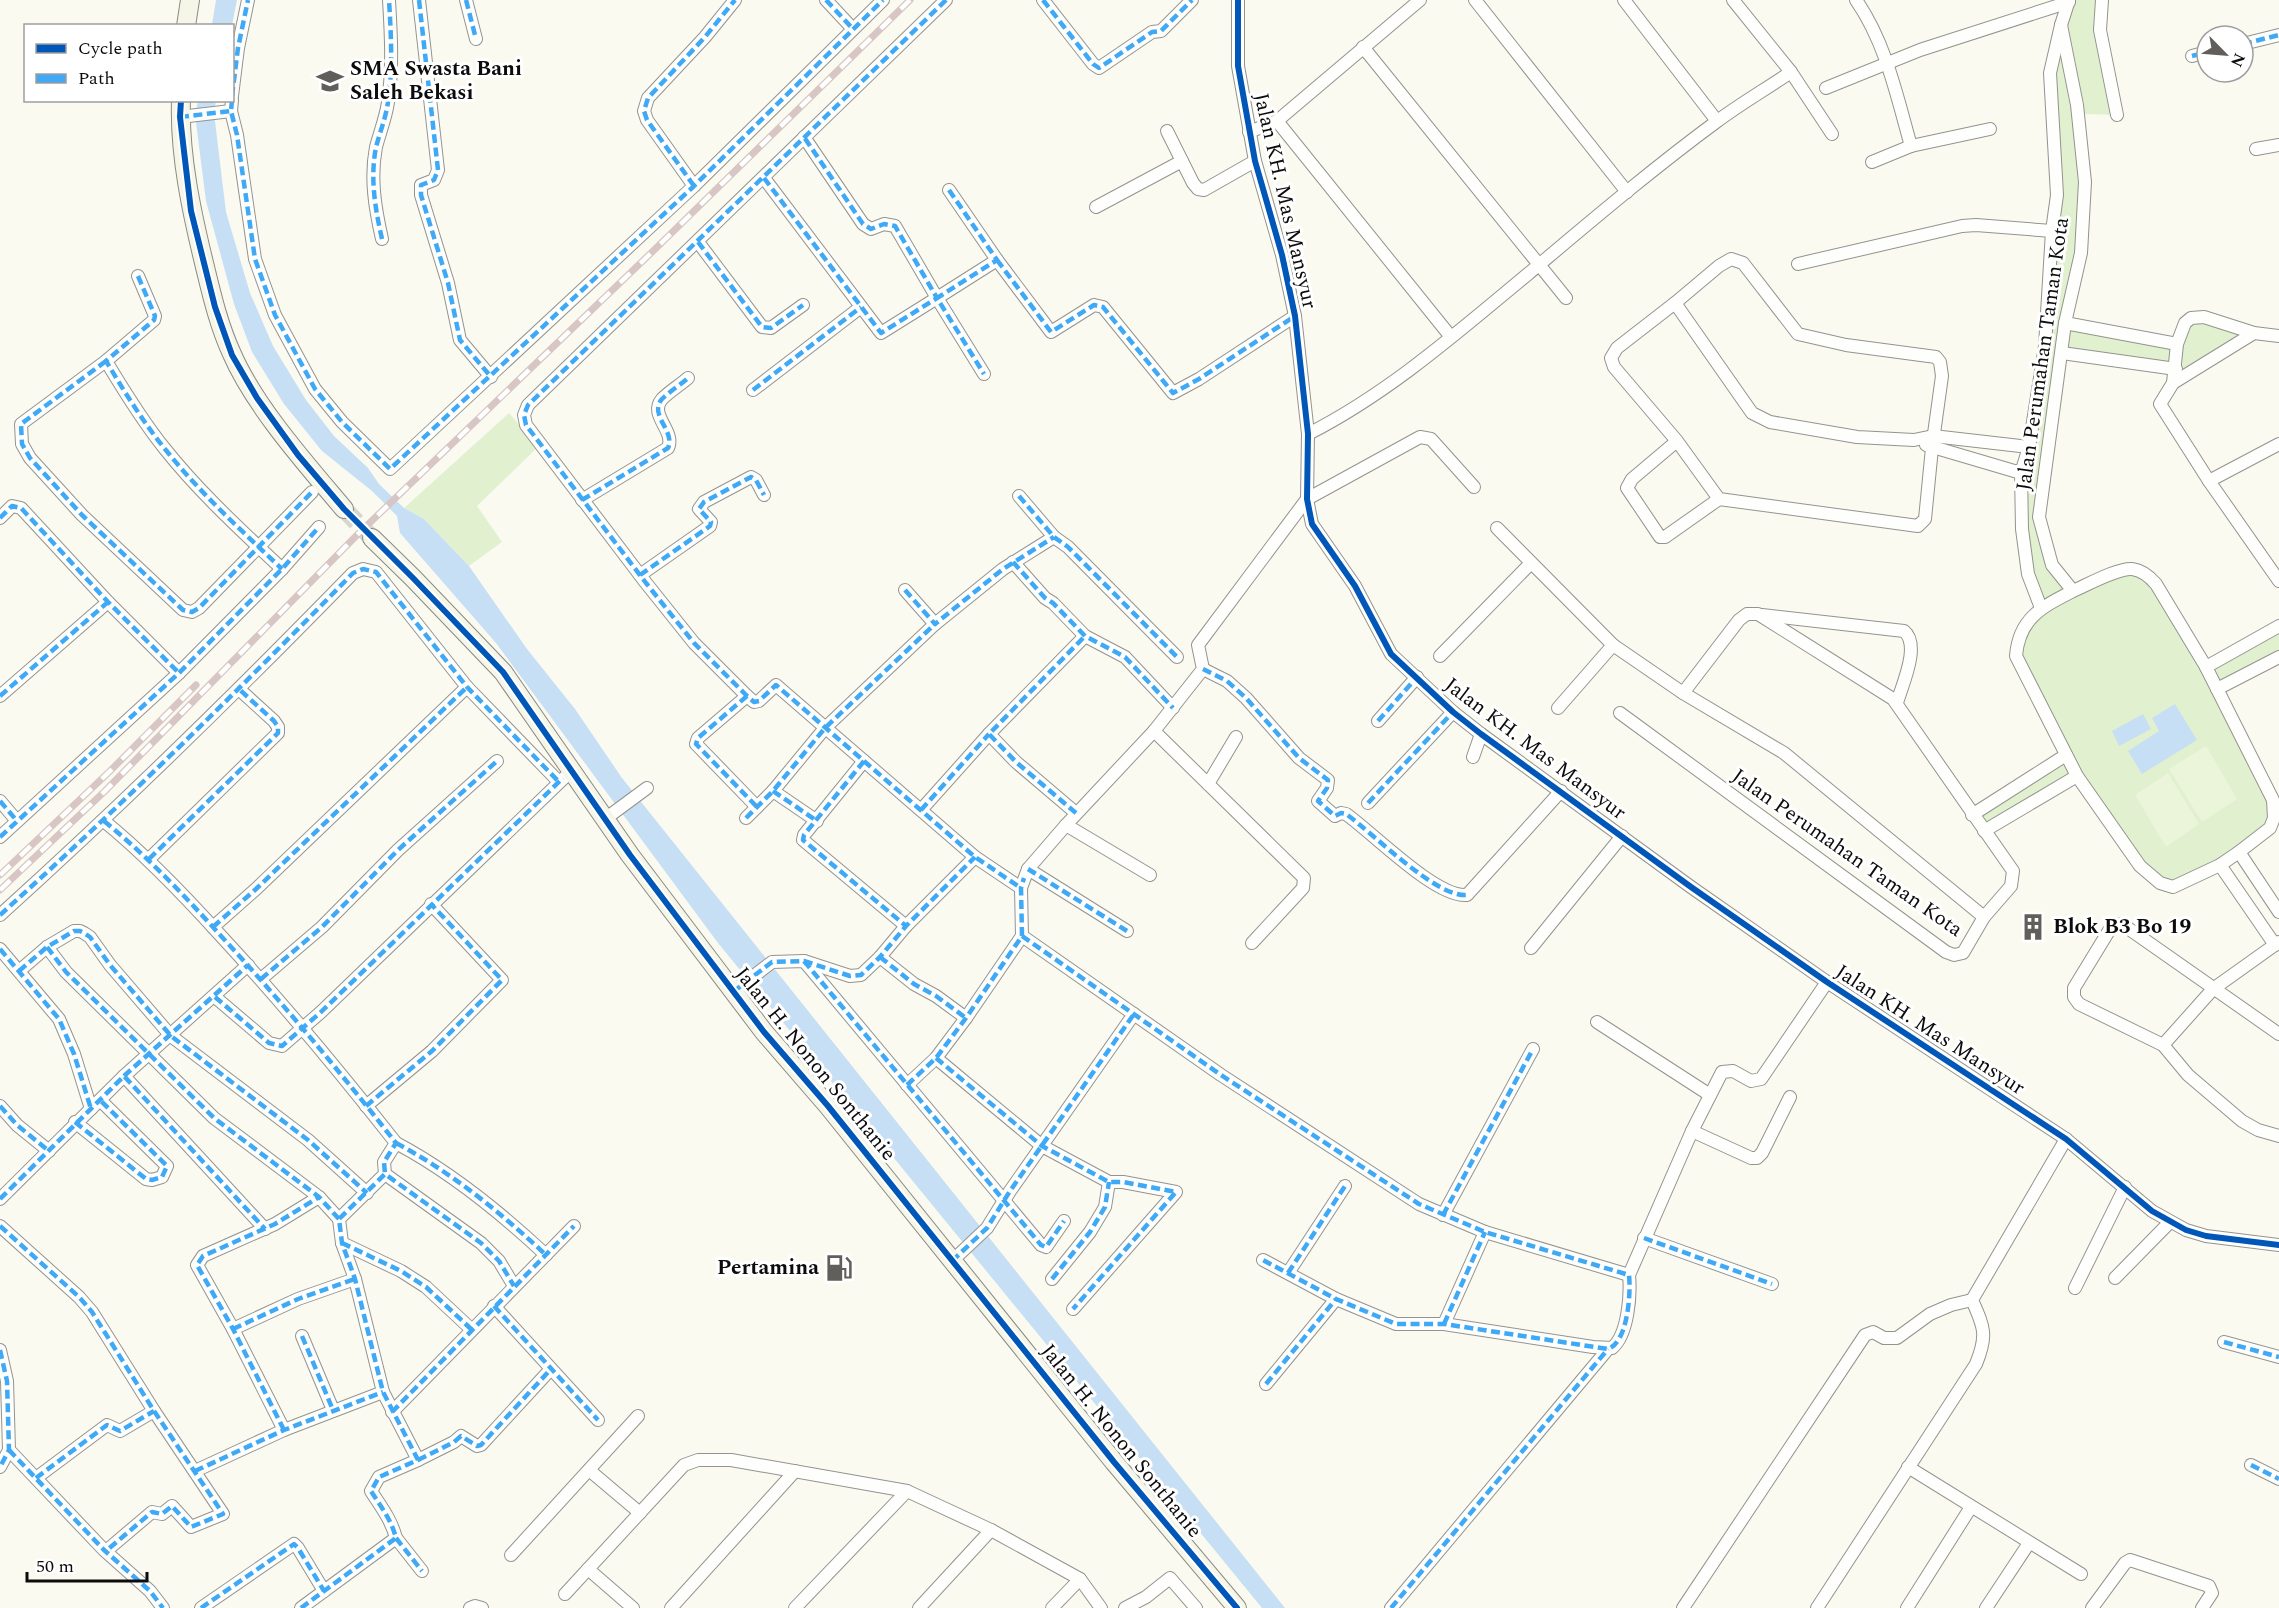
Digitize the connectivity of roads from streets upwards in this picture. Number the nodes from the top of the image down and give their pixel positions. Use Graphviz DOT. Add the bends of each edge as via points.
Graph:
graph roads {
  1 [pos="190,0"];
  2 [pos="248,0"];
  3 [pos="388,0"];
  4 [pos="419,0"];
  5 [pos="466,0"];
  6 [pos="735,0"];
  7 [pos="826,0"];
  8 [pos="883,0"];
  9 [pos="946,0"];
  10 [pos="1043,0"];
  11 [pos="1192,0"];
  12 [pos="1238,0"];
  13 [pos="1420,0"];
  14 [pos="1475,0"];
  15 [pos="1624,0"];
  16 [pos="1733,0"];
  17 [pos="1856,0"];
  18 [pos="2102,0"];
  19 [pos="2069,1"];
  20 [pos="186,24"];
  21 [pos="2061,25"];
  22 [pos="853,29"];
  23 [pos="2279,35"];
  24 [pos="476,39"];
  25 [pos="2255,41"];
  26 [pos="1363,47"];
  27 [pos="2195,55"];
  28 [pos="2192,56"];
  29 [pos="1887,64"];
  30 [pos="1791,72"];
  31 [pos="234,85"];
  32 [pos="1826,88"];
  33 [pos="232,103"];
  34 [pos="180,109"];
  35 [pos="2117,115"];
  36 [pos="1277,121"];
  37 [pos="1717,122"];
  38 [pos="1990,129"];
  39 [pos="1167,131"];
  40 [pos="1249,132"];
  41 [pos="1832,134"];
  42 [pos="804,136"];
  43 [pos="2279,145"];
  44 [pos="1911,146"];
  45 [pos="2256,149"];
  46 [pos="1182,161"];
  47 [pos="1254,161"];
  48 [pos="1872,162"];
  49 [pos="764,178"];
  50 [pos="694,186"];
  51 [pos="949,190"];
  52 [pos="1627,192"];
  53 [pos="1096,207"];
  54 [pos="2052,231"];
  55 [pos="382,239"];
  56 [pos="698,242"];
  57 [pos="997,260"];
  58 [pos="1540,264"];
  59 [pos="1798,264"];
  60 [pos="138,276"];
  61 [pos="937,298"];
  62 [pos="1566,298"];
  63 [pos="1675,303"];
  64 [pos="803,305"];
  65 [pos="861,307"];
  66 [pos="1295,316"];
  67 [pos="2065,323"];
  68 [pos="2254,333"];
  69 [pos="2279,336"];
  70 [pos="1451,337"];
  71 [pos="2177,344"];
  72 [pos="2062,353"];
  73 [pos="106,361"];
  74 [pos="2176,369"];
  75 [pos="984,374"];
  76 [pos="491,377"];
  77 [pos="688,378"];
  78 [pos="2173,383"];
  79 [pos="753,390"];
  80 [pos="1308,434"];
  81 [pos="1677,441"];
  82 [pos="1933,442"];
  83 [pos="2279,444"];
  84 [pos="2029,447"];
  85 [pos="2021,473"];
  86 [pos="2209,482"];
  87 [pos="1474,487"];
  88 [pos="312,492"];
  89 [pos="764,495"];
  90 [pos="1019,496"];
  91 [pos="1307,499"];
  92 [pos="1719,499"];
  93 [pos="582,500"];
  94 [pos="345,509"];
  95 [pos="0,518"];
  96 [pos="319,527"];
  97 [pos="1497,528"];
  98 [pos="1054,537"];
  99 [pos="372,538"];
  100 [pos="258,546"];
  101 [pos="1013,562"];
  102 [pos="1532,563"];
  103 [pos="282,569"];
  104 [pos="640,575"];
  105 [pos="2278,579"];
  106 [pos="905,590"];
  107 [pos="2073,591"];
  108 [pos="108,602"];
  109 [pos="2041,608"];
  110 [pos="1758,614"];
  111 [pos="935,624"];
  112 [pos="2279,626"];
  113 [pos="1085,636"];
  114 [pos="1612,645"];
  115 [pos="1440,656"];
  116 [pos="1177,657"];
  117 [pos="2279,657"];
  118 [pos="2206,667"];
  119 [pos="1203,669"];
  120 [pos="179,673"];
  121 [pos="1417,677"];
  122 [pos="467,687"];
  123 [pos="2217,689"];
  124 [pos="240,690"];
  125 [pos="1683,693"];
  126 [pos="0,696"];
  127 [pos="747,696"];
  128 [pos="1897,703"];
  129 [pos="1173,708"];
  130 [pos="1558,708"];
  131 [pos="1453,712"];
  132 [pos="1620,713"];
  133 [pos="1378,721"];
  134 [pos="825,729"];
  135 [pos="1154,731"];
  136 [pos="989,734"];
  137 [pos="1481,734"];
  138 [pos="1236,737"];
  139 [pos="2066,755"];
  140 [pos="1473,757"];
  141 [pos="497,761"];
  142 [pos="864,761"];
  143 [pos="566,776"];
  144 [pos="2077,776"];
  145 [pos="1208,784"];
  146 [pos="643,790"];
  147 [pos="773,791"];
  148 [pos="1561,791"];
  149 [pos="0,801"];
  150 [pos="1368,803"];
  151 [pos="757,807"];
  152 [pos="921,810"];
  153 [pos="1076,813"];
  154 [pos="611,814"];
  155 [pos="1972,815"];
  156 [pos="746,818"];
  157 [pos="17,821"];
  158 [pos="104,821"];
  159 [pos="816,822"];
  160 [pos="1066,825"];
  161 [pos="1984,831"];
  162 [pos="0,837"];
  163 [pos="1623,837"];
  164 [pos="2239,852"];
  165 [pos="975,857"];
  166 [pos="149,859"];
  167 [pos="2220,865"];
  168 [pos="1028,869"];
  169 [pos="1150,875"];
  170 [pos="1021,888"];
  171 [pos="431,904"];
  172 [pos="2279,912"];
  173 [pos="0,915"];
  174 [pos="1984,917"];
  175 [pos="906,926"];
  176 [pos="213,927"];
  177 [pos="1127,931"];
  178 [pos="1022,936"];
  179 [pos="1252,943"];
  180 [pos="2277,944"];
  181 [pos="47,947"];
  182 [pos="1531,948"];
  183 [pos="0,949"];
  184 [pos="880,957"];
  185 [pos="804,961"];
  186 [pos="248,965"];
  187 [pos="19,971"];
  188 [pos="261,979"];
  189 [pos="1827,982"];
  190 [pos="739,986"];
  191 [pos="2213,989"];
  192 [pos="215,997"];
  193 [pos="1134,1014"];
  194 [pos="966,1018"];
  195 [pos="1597,1022"];
  196 [pos="303,1028"];
  197 [pos="2279,1034"];
  198 [pos="171,1036"];
  199 [pos="2163,1045"];
  200 [pos="1533,1049"];
  201 [pos="149,1053"];
  202 [pos="936,1058"];
  203 [pos="124,1076"];
  204 [pos="908,1085"];
  205 [pos="1710,1095"];
  206 [pos="1790,1096"];
  207 [pos="95,1105"];
  208 [pos="0,1106"];
  209 [pos="366,1106"];
  210 [pos="75,1122"];
  211 [pos="1692,1131"];
  212 [pos="2279,1136"];
  213 [pos="2066,1140"];
  214 [pos="396,1143"];
  215 [pos="1042,1146"];
  216 [pos="49,1151"];
  217 [pos="385,1174"];
  218 [pos="1109,1182"];
  219 [pos="1345,1186"];
  220 [pos="2125,1187"];
  221 [pos="367,1193"];
  222 [pos="318,1197"];
  223 [pos="0,1199"];
  224 [pos="1003,1201"];
  225 [pos="1443,1215"];
  226 [pos="339,1219"];
  227 [pos="1064,1221"];
  228 [pos="2170,1222"];
  229 [pos="0,1226"];
  230 [pos="574,1226"];
  231 [pos="265,1229"];
  232 [pos="1485,1232"];
  233 [pos="1644,1238"];
  234 [pos="342,1243"];
  235 [pos="2279,1245"];
  236 [pos="546,1255"];
  237 [pos="958,1256"];
  238 [pos="1263,1260"];
  239 [pos="1288,1273"];
  240 [pos="1629,1275"];
  241 [pos="2115,1278"];
  242 [pos="355,1279"];
  243 [pos="1052,1280"];
  244 [pos="1772,1284"];
  245 [pos="514,1286"];
  246 [pos="2075,1288"];
  247 [pos="1336,1299"];
  248 [pos="1972,1300"];
  249 [pos="494,1306"];
  250 [pos="1073,1309"];
  251 [pos="1444,1324"];
  252 [pos="233,1329"];
  253 [pos="471,1329"];
  254 [pos="302,1336"];
  255 [pos="2224,1342"];
  256 [pos="1608,1349"];
  257 [pos="0,1350"];
  258 [pos="2279,1357"];
  259 [pos="550,1370"];
  260 [pos="1266,1384"];
  261 [pos="383,1392"];
  262 [pos="333,1410"];
  263 [pos="154,1411"];
  264 [pos="392,1412"];
  265 [pos="638,1416"];
  266 [pos="598,1420"];
  267 [pos="284,1430"];
  268 [pos="9,1450"];
  269 [pos="417,1460"];
  270 [pos="2251,1465"];
  271 [pos="0,1467"];
  272 [pos="1908,1467"];
  273 [pos="589,1470"];
  274 [pos="795,1471"];
  275 [pos="195,1472"];
  276 [pos="36,1478"];
  277 [pos="2279,1479"];
  278 [pos="907,1491"];
  279 [pos="1971,1507"];
  280 [pos="640,1513"];
  281 [pos="991,1530"];
  282 [pos="396,1538"];
  283 [pos="2029,1543"];
  284 [pos="106,1551"];
  285 [pos="511,1555"];
  286 [pos="588,1569"];
  287 [pos="422,1571"];
  288 [pos="2081,1574"];
  289 [pos="1080,1579"];
  290 [pos="324,1591"];
  291 [pos="565,1594"];
  292 [pos="1989,1607"];
  293 [pos="163,1608"];
  294 [pos="201,1608"];
  295 [pos="301,1608"];
  296 [pos="470,1608"];
  297 [pos="482,1608"];
  298 [pos="633,1608"];
  299 [pos="671,1608"];
  300 [pos="795,1608"];
  301 [pos="919,1608"];
  302 [pos="1052,1608"];
  303 [pos="1101,1608"];
  304 [pos="1125,1608"];
  305 [pos="1196,1608"];
  306 [pos="1238,1608"];
  307 [pos="1391,1608"];
  308 [pos="1683,1608"];
  309 [pos="1817,1608"];
  310 [pos="1907,1608"];
  311 [pos="2092,1608"];
  312 [pos="2202,1608"];
  1 -- 20 [label="street"];
  2 -- 31 [label="street"];
  3 -- 55 [label="street" via="388,103 373,175"];
  4 -- 76 [label="street" via="438,170 434,180 421,185 421,195 448,283 460,340"];
  5 -- 24 [label="street"];
  6 -- 50 [label="street" via="648,98 644,108 647,120"];
  7 -- 22 [label="street"];
  8 -- 22 [label="street"];
  9 -- 42 [label="street"];
  10 -- 11 [label="street" via="1099,68 1152,32 1161,31"];
  12 -- 40 [label="street, Jalan KH. Mas Mansyur" via="1238,66"];
  13 -- 26 [label="street"];
  14 -- 52 [label="street"];
  15 -- 37 [label="street"];
  16 -- 30 [label="street"];
  17 -- 29 [label="street"];
  18 -- 35 [label="street" via="2100,30"];
  19 -- 21 [label="street"];
  19 -- 29 [label="street"];
  21 -- 54 [label="street, Jalan Perumahan Taman Kota" via="2050,74 2057,195"];
  21 -- 67 [label="street, Jalan Perumahan Taman Kota" via="2077,105 2085,182 2081,253"];
  22 -- 50 [label="street"];
  23 -- 25 [label="street"];
  26 -- 36 [label="street"];
  26 -- 58 [label="street"];
  27 -- 28 [label="street"];
  29 -- 32 [label="street"];
  29 -- 44 [label="street"];
  30 -- 37 [label="street"];
  30 -- 41 [label="street"];
  33 -- 34 [label="street"];
  33 -- 76 [label="street" via="251,242 267,295 315,389 360,440 390,469"];
  34 -- 94 [label="street" via="191,211 215,307 232,356 298,455"];
  36 -- 40 [label="street"];
  36 -- 70 [label="street"];
  37 -- 52 [label="street"];
  38 -- 44 [label="street"];
  39 -- 46 [label="street"];
  40 -- 47 [label="street, Jalan KH. Mas Mansyur"];
  42 -- 49 [label="street"];
  42 -- 61 [label="street" via="863,224 871,229 884,224 895,226"];
  43 -- 45 [label="street"];
  44 -- 48 [label="street"];
  46 -- 47 [label="street" via="1196,186 1204,190"];
  46 -- 53 [label="street"];
  47 -- 66 [label="street, Jalan KH. Mas Mansyur" via="1282,255"];
  49 -- 56 [label="street"];
  49 -- 65 [label="street"];
  50 -- 76 [label="street"];
  51 -- 57 [label="street"];
  52 -- 58 [label="street"];
  54 -- 59 [label="street" via="1962,226"];
  54 -- 84 [label="street, Jalan Perumahan Taman Kota" via="2045,346"];
  56 -- 64 [label="street" via="762,327 771,328"];
  56 -- 93 [label="street" via="528,405 526,425"];
  57 -- 61 [label="street"];
  57 -- 66 [label="street" via="1051,332 1094,304 1102,307 1173,393"];
  58 -- 62 [label="street"];
  58 -- 70 [label="street"];
  60 -- 73 [label="street" via="154,321"];
  61 -- 65 [label="street" via="881,333"];
  61 -- 75 [label="street"];
  63 -- 81 [label="street" via="1617,348 1611,358 1614,367"];
  63 -- 82 [label="street" via="1752,413 1770,422 1812,430"];
  63 -- 82 [label="street" via="1731,259 1743,263 1798,334 1936,357 1942,370"];
  65 -- 79 [label="street"];
  66 -- 80 [label="street, Jalan KH. Mas Mansyur"];
  67 -- 71 [label="street"];
  67 -- 72 [label="street, Jalan Perumahan Taman Kota"];
  68 -- 69 [label="street"];
  68 -- 71 [label="street" via="2204,317 2191,318 2185,322"];
  68 -- 78 [label="street"];
  70 -- 80 [label="street" via="1363,402"];
  71 -- 74 [label="street"];
  72 -- 74 [label="street"];
  72 -- 107 [label="street, Jalan Perumahan Taman Kota" via="2039,517 2052,565"];
  73 -- 100 [label="street" via="164,448 196,486"];
  73 -- 100 [label="street" via="21,424 25,451 82,515 186,611 196,610"];
  74 -- 78 [label="street"];
  77 -- 93 [label="street" via="660,403 658,413 670,440 668,448"];
  78 -- 86 [label="street" via="2160,404"];
  80 -- 91 [label="street, Jalan KH. Mas Mansyur"];
  81 -- 92 [label="street"];
  81 -- 92 [label="street" via="1632,479 1627,488 1660,537"];
  82 -- 84 [label="street"];
  82 -- 85 [label="street"];
  82 -- 92 [label="street" via="1925,519 1918,526"];
  83 -- 86 [label="street"];
  84 -- 85 [label="street, Jalan Perumahan Taman Kota"];
  85 -- 109 [label="street, Jalan Perumahan Taman Kota" via="2028,574"];
  86 -- 105 [label="street"];
  87 -- 91 [label="street" via="1431,439 1420,437"];
  88 -- 100 [label="street"];
  89 -- 104 [label="street" via="751,477 704,502 699,509 711,522 710,526"];
  90 -- 98 [label="street"];
  91 -- 119 [label="street" via="1198,645"];
  91 -- 121 [label="street, Jalan KH. Mas Mansyur" via="1316,531 1352,581 1391,654"];
  93 -- 104 [label="street"];
  95 -- 108 [label="street" via="12,506 21,508"];
  96 -- 103 [label="street"];
  97 -- 102 [label="street"];
  98 -- 101 [label="street"];
  98 -- 116 [label="street"];
  99 -- 143 [label="street, Jalan H. Nonon Sonthanie" via="503,672"];
  100 -- 103 [label="street"];
  101 -- 111 [label="street"];
  101 -- 113 [label="street"];
  102 -- 114 [label="street"];
  102 -- 115 [label="street"];
  103 -- 120 [label="street"];
  104 -- 127 [label="street" via="694,642"];
  106 -- 111 [label="street"];
  107 -- 109 [label="street"];
  107 -- 118 [label="street" via="2132,569 2150,577"];
  108 -- 120 [label="street"];
  108 -- 126 [label="street"];
  109 -- 139 [label="street" via="2021,631 2016,656"];
  110 -- 125 [label="street" via="1747,614 1739,620"];
  110 -- 128 [label="street, Jalan Perumahan Taman Kota"];
  110 -- 128 [label="street" via="1904,631 1912,644"];
  111 -- 134 [label="street"];
  112 -- 118 [label="street"];
  113 -- 129 [label="street" via="1125,657"];
  113 -- 136 [label="street"];
  114 -- 125 [label="street"];
  114 -- 130 [label="street"];
  117 -- 123 [label="street"];
  118 -- 123 [label="street"];
  119 -- 129 [label="street"];
  119 -- 148 [label="street" via="1227,681 1299,758 1328,780 1318,801 1322,806 1335,816 1346,813 1421,876 1447,892 1467,895"];
  120 -- 157 [label="street"];
  121 -- 131 [label="street, Jalan KH. Mas Mansyur"];
  121 -- 133 [label="street"];
  122 -- 124 [label="street" via="376,572 363,569 353,573"];
  122 -- 143 [label="street"];
  122 -- 176 [label="street"];
  123 -- 164 [label="street" via="2273,800 2270,828"];
  124 -- 158 [label="street"];
  124 -- 166 [label="street" via="274,721 278,733"];
  125 -- 174 [label="street" via="1802,766"];
  127 -- 134 [label="street" via="759,701 776,685"];
  127 -- 151 [label="street" via="696,744"];
  128 -- 155 [label="street, Jalan Perumahan Taman Kota"];
  129 -- 135 [label="street"];
  131 -- 137 [label="street, Jalan KH. Mas Mansyur"];
  131 -- 150 [label="street"];
  132 -- 174 [label="street, Jalan Perumahan Taman Kota" via="1946,952 1963,953"];
  134 -- 142 [label="street"];
  134 -- 147 [label="street"];
  135 -- 145 [label="street"];
  135 -- 153 [label="street"];
  136 -- 152 [label="street"];
  136 -- 153 [label="street"];
  137 -- 140 [label="street"];
  137 -- 148 [label="street, Jalan KH. Mas Mansyur"];
  138 -- 145 [label="street"];
  139 -- 144 [label="street"];
  139 -- 155 [label="street"];
  141 -- 188 [label="street" via="398,850 322,927"];
  142 -- 152 [label="street"];
  142 -- 159 [label="street"];
  143 -- 154 [label="street, Jalan H. Nonon Sonthanie"];
  143 -- 171 [label="street"];
  144 -- 161 [label="street"];
  144 -- 167 [label="street" via="2140,866 2160,883 2173,887"];
  145 -- 179 [label="street" via="1304,878 1302,888"];
  146 -- 154 [label="street"];
  147 -- 151 [label="street"];
  147 -- 159 [label="street"];
  148 -- 163 [label="street, Jalan KH. Mas Mansyur"];
  149 -- 157 [label="street"];
  151 -- 156 [label="street"];
  152 -- 165 [label="street"];
  153 -- 160 [label="street"];
  154 -- 190 [label="street, Jalan H. Nonon Sonthanie"];
  155 -- 161 [label="street, Jalan Perumahan Taman Kota"];
  157 -- 162 [label="street"];
  158 -- 166 [label="street"];
  158 -- 173 [label="street"];
  159 -- 175 [label="street" via="803,837 805,843"];
  160 -- 168 [label="street"];
  160 -- 169 [label="street"];
  161 -- 174 [label="street, Jalan Perumahan Taman Kota" via="2013,871 2007,893"];
  163 -- 182 [label="street"];
  163 -- 189 [label="street, Jalan KH. Mas Mansyur"];
  164 -- 167 [label="street"];
  164 -- 172 [label="street"];
  165 -- 170 [label="street"];
  165 -- 175 [label="street"];
  166 -- 176 [label="street"];
  167 -- 180 [label="street"];
  168 -- 170 [label="street"];
  168 -- 177 [label="street"];
  170 -- 178 [label="street"];
  171 -- 196 [label="street"];
  171 -- 209 [label="street" via="502,980 432,1051"];
  175 -- 184 [label="street"];
  176 -- 186 [label="street"];
  178 -- 193 [label="street"];
  178 -- 194 [label="street"];
  180 -- 191 [label="street"];
  181 -- 187 [label="street"];
  181 -- 198 [label="street" via="74,931 90,937"];
  181 -- 201 [label="street" via="66,972"];
  183 -- 187 [label="street"];
  184 -- 185 [label="street" via="855,976"];
  184 -- 194 [label="street"];
  185 -- 190 [label="street" via="772,962"];
  185 -- 204 [label="street"];
  186 -- 188 [label="street"];
  186 -- 192 [label="street"];
  187 -- 207 [label="street" via="59,1019"];
  188 -- 196 [label="street"];
  189 -- 205 [label="street" via="1761,1079 1751,1081 1733,1071 1722,1072"];
  189 -- 213 [label="street, Jalan KH. Mas Mansyur"];
  190 -- 237 [label="street, Jalan H. Nonon Sonthanie" via="764,1032"];
  191 -- 197 [label="street"];
  191 -- 199 [label="street"];
  191 -- 199 [label="street" via="2125,925 2110,929 2074,988 2074,997 2079,1004"];
  192 -- 196 [label="street" via="276,1046 282,1046"];
  192 -- 198 [label="street"];
  193 -- 215 [label="street"];
  193 -- 225 [label="street" via="1294,1125"];
  194 -- 202 [label="street"];
  195 -- 205 [label="street"];
  196 -- 209 [label="street"];
  198 -- 201 [label="street"];
  198 -- 221 [label="street" via="308,1140"];
  199 -- 212 [label="street" via="2188,1075 2242,1121"];
  200 -- 225 [label="street"];
  201 -- 203 [label="street"];
  201 -- 222 [label="street" via="214,1118"];
  202 -- 204 [label="street"];
  202 -- 215 [label="street"];
  203 -- 207 [label="street"];
  203 -- 231 [label="street"];
  204 -- 224 [label="street"];
  205 -- 211 [label="street"];
  206 -- 211 [label="street" via="1757,1158"];
  207 -- 210 [label="street"];
  207 -- 210 [label="street" via="167,1166 162,1177 146,1179"];
  208 -- 216 [label="street"];
  209 -- 214 [label="street"];
  210 -- 216 [label="street"];
  211 -- 233 [label="street"];
  213 -- 220 [label="street, Jalan KH. Mas Mansyur"];
  213 -- 248 [label="street"];
  214 -- 217 [label="street" via="384,1162"];
  214 -- 236 [label="street" via="468,1189"];
  215 -- 218 [label="street"];
  215 -- 224 [label="street"];
  216 -- 223 [label="street"];
  217 -- 221 [label="street"];
  217 -- 245 [label="street" via="481,1243 499,1261"];
  218 -- 243 [label="street" via="1105,1207"];
  218 -- 250 [label="street" via="1176,1192"];
  219 -- 239 [label="street"];
  220 -- 228 [label="street, Jalan KH. Mas Mansyur"];
  220 -- 246 [label="street"];
  221 -- 226 [label="street"];
  222 -- 226 [label="street"];
  222 -- 231 [label="street"];
  224 -- 227 [label="street" via="1044,1247"];
  224 -- 237 [label="street" via="987,1228"];
  225 -- 232 [label="street"];
  226 -- 234 [label="street"];
  228 -- 235 [label="street, Jalan KH. Mas Mansyur" via="2200,1235"];
  228 -- 241 [label="street"];
  229 -- 263 [label="street" via="92,1312"];
  230 -- 236 [label="street"];
  231 -- 252 [label="street" via="197,1262"];
  232 -- 240 [label="street"];
  232 -- 251 [label="street"];
  233 -- 240 [label="street"];
  233 -- 244 [label="street"];
  234 -- 242 [label="street"];
  234 -- 253 [label="street" via="426,1287"];
  236 -- 245 [label="street"];
  237 -- 306 [label="street, Jalan H. Nonon Sonthanie" via="1114,1462"];
  238 -- 239 [label="street"];
  239 -- 247 [label="street"];
  240 -- 256 [label="street" via="1631,1291 1622,1336"];
  242 -- 252 [label="street" via="298,1299"];
  242 -- 261 [label="street"];
  245 -- 249 [label="street"];
  247 -- 251 [label="street" via="1396,1324"];
  247 -- 260 [label="street"];
  248 -- 272 [label="street" via="1985,1328 1981,1351"];
  248 -- 308 [label="street" via="1929,1314 1892,1340 1873,1332 1865,1335"];
  249 -- 253 [label="street"];
  249 -- 259 [label="street"];
  251 -- 256 [label="street"];
  252 -- 267 [label="street"];
  253 -- 264 [label="street"];
  254 -- 262 [label="street"];
  255 -- 258 [label="street"];
  256 -- 307 [label="street"];
  257 -- 268 [label="street" via="6,1381"];
  259 -- 266 [label="street"];
  259 -- 269 [label="street" via="481,1445 461,1436"];
  261 -- 262 [label="street"];
  261 -- 264 [label="street"];
  262 -- 267 [label="street"];
  263 -- 275 [label="street"];
  263 -- 276 [label="street" via="120,1431 107,1425"];
  264 -- 269 [label="street"];
  265 -- 273 [label="street"];
  267 -- 275 [label="street"];
  268 -- 271 [label="street"];
  268 -- 276 [label="street"];
  269 -- 282 [label="street" via="379,1477 371,1491"];
  270 -- 277 [label="street"];
  272 -- 279 [label="street"];
  272 -- 309 [label="street"];
  273 -- 280 [label="street"];
  273 -- 285 [label="street"];
  274 -- 278 [label="street"];
  274 -- 280 [label="street" via="731,1460 698,1460 684,1465"];
  274 -- 299 [label="street"];
  275 -- 284 [label="street" via="222,1516 189,1527 172,1506 162,1514 152,1512"];
  276 -- 284 [label="street"];
  278 -- 281 [label="street"];
  278 -- 300 [label="street"];
  279 -- 283 [label="street"];
  279 -- 310 [label="street"];
  280 -- 286 [label="street"];
  281 -- 289 [label="street"];
  281 -- 301 [label="street"];
  282 -- 287 [label="street"];
  282 -- 290 [label="street"];
  283 -- 288 [label="street"];
  283 -- 292 [label="street"];
  284 -- 293 [label="street" via="150,1590"];
  286 -- 291 [label="street"];
  286 -- 298 [label="street"];
  289 -- 302 [label="street"];
  289 -- 303 [label="street"];
  290 -- 294 [label="street" via="294,1544"];
  290 -- 295 [label="street"];
  296 -- 297 [label="street"];
  304 -- 305 [label="street" via="1170,1578"];
  311 -- 312 [label="street" via="2130,1560 2209,1586 2212,1593"];
}
